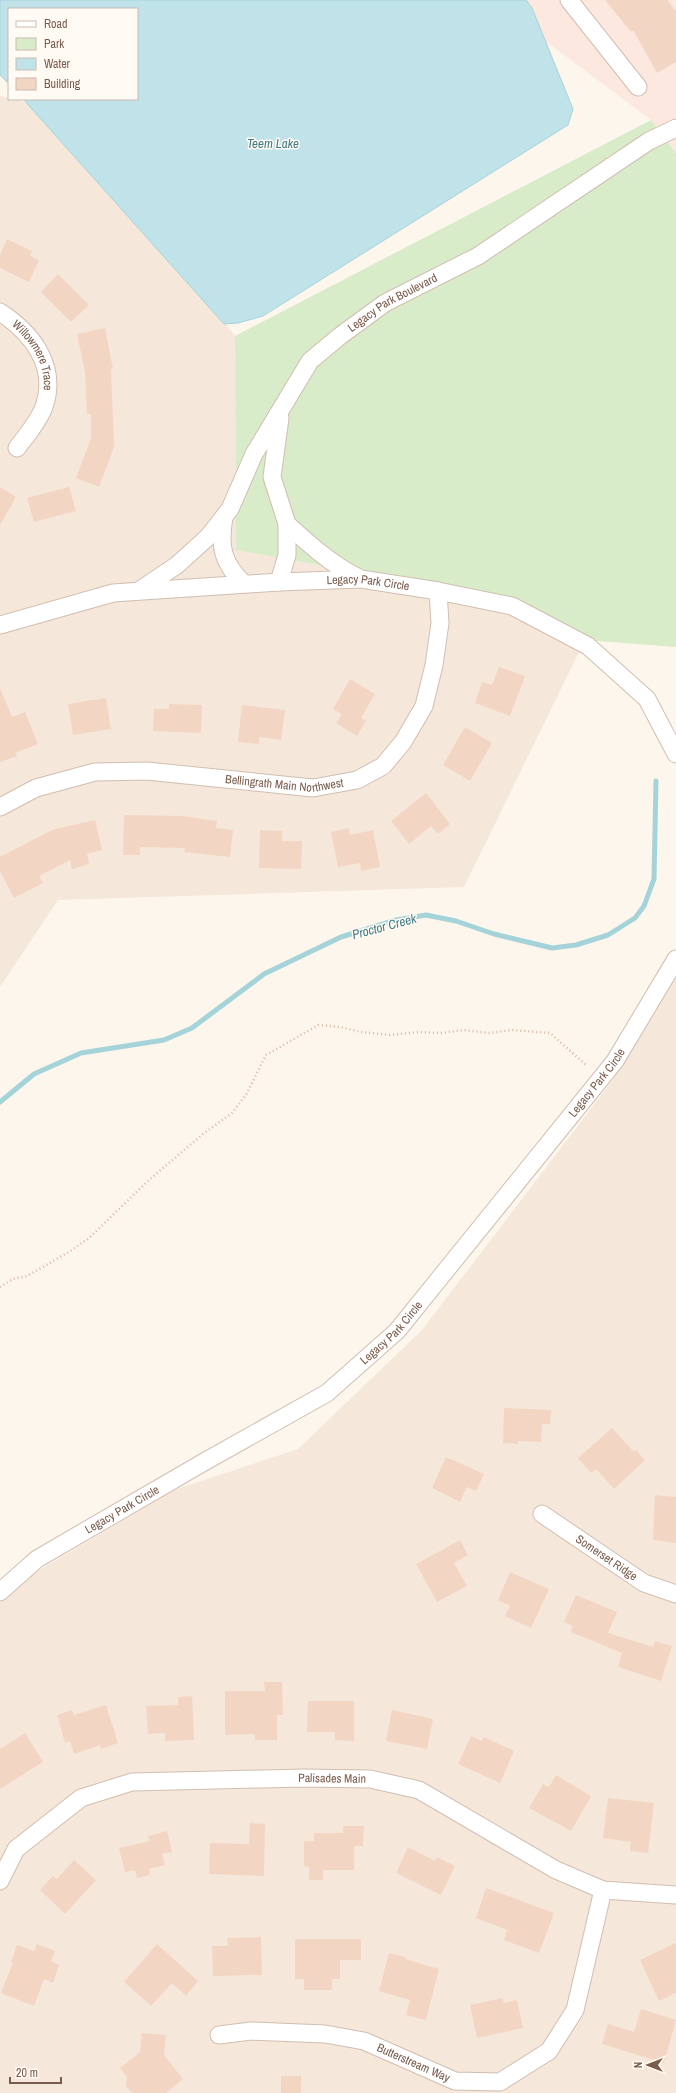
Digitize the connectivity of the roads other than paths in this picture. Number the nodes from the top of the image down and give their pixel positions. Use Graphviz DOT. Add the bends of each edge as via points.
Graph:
graph roads {
  1 [pos="569,0"];
  2 [pos="638,87"];
  3 [pos="676,128"];
  4 [pos="0,312"];
  5 [pos="281,412"];
  6 [pos="17,448"];
  7 [pos="224,517"];
  8 [pos="287,524"];
  9 [pos="361,580"];
  10 [pos="279,582"];
  11 [pos="244,584"];
  12 [pos="138,591"];
  13 [pos="438,591"];
  14 [pos="0,625"];
  15 [pos="676,754"];
  16 [pos="0,808"];
  17 [pos="676,959"];
  18 [pos="542,1514"];
  19 [pos="0,1592"];
  20 [pos="676,1594"];
  21 [pos="0,1881"];
  22 [pos="603,1890"];
  23 [pos="676,1895"];
  24 [pos="219,2035"];
  1 -- 2 [label="street"];
  3 -- 5 [label="street, Legacy Park Boulevard" via="649,141 478,256 385,303 310,361"];
  4 -- 6 [label="street, Willowmere Trace" via="35,342 47,371 44,407"];
  5 -- 7 [label="street" via="254,454"];
  5 -- 8 [label="street, Legacy Park Boulevard" via="272,477"];
  7 -- 11 [label="street" via="222,550 226,563"];
  7 -- 12 [label="street" via="208,537 177,565"];
  8 -- 9 [label="street" via="314,550"];
  8 -- 10 [label="street, Legacy Park Boulevard" via="287,555"];
  9 -- 10 [label="street, Legacy Park Circle"];
  9 -- 13 [label="street, Legacy Park Circle"];
  10 -- 11 [label="street, Legacy Park Circle"];
  11 -- 12 [label="street, Legacy Park Circle"];
  12 -- 14 [label="street, Legacy Park Circle" via="113,592"];
  13 -- 15 [label="street, Legacy Park Circle" via="512,606 588,646 648,698"];
  13 -- 16 [label="street, Bellingrath Main Northwest" via="440,623 434,666 424,706 403,742 383,766 357,780 313,788 147,771 95,772 36,788"];
  17 -- 19 [label="street, Legacy Park Circle" via="615,1061 397,1331 327,1393 37,1559"];
  18 -- 20 [label="street, Somerset Ridge" via="644,1583"];
  21 -- 22 [label="street, Palisades Main" via="16,1849 80,1798 132,1782 370,1779 419,1790 556,1870"];
  22 -- 23 [label="street, Palisades Main"];
  22 -- 24 [label="street, Butterstream Way" via="575,2010 549,2051 500,2082 455,2081 364,2041 326,2034 251,2031"];
}
